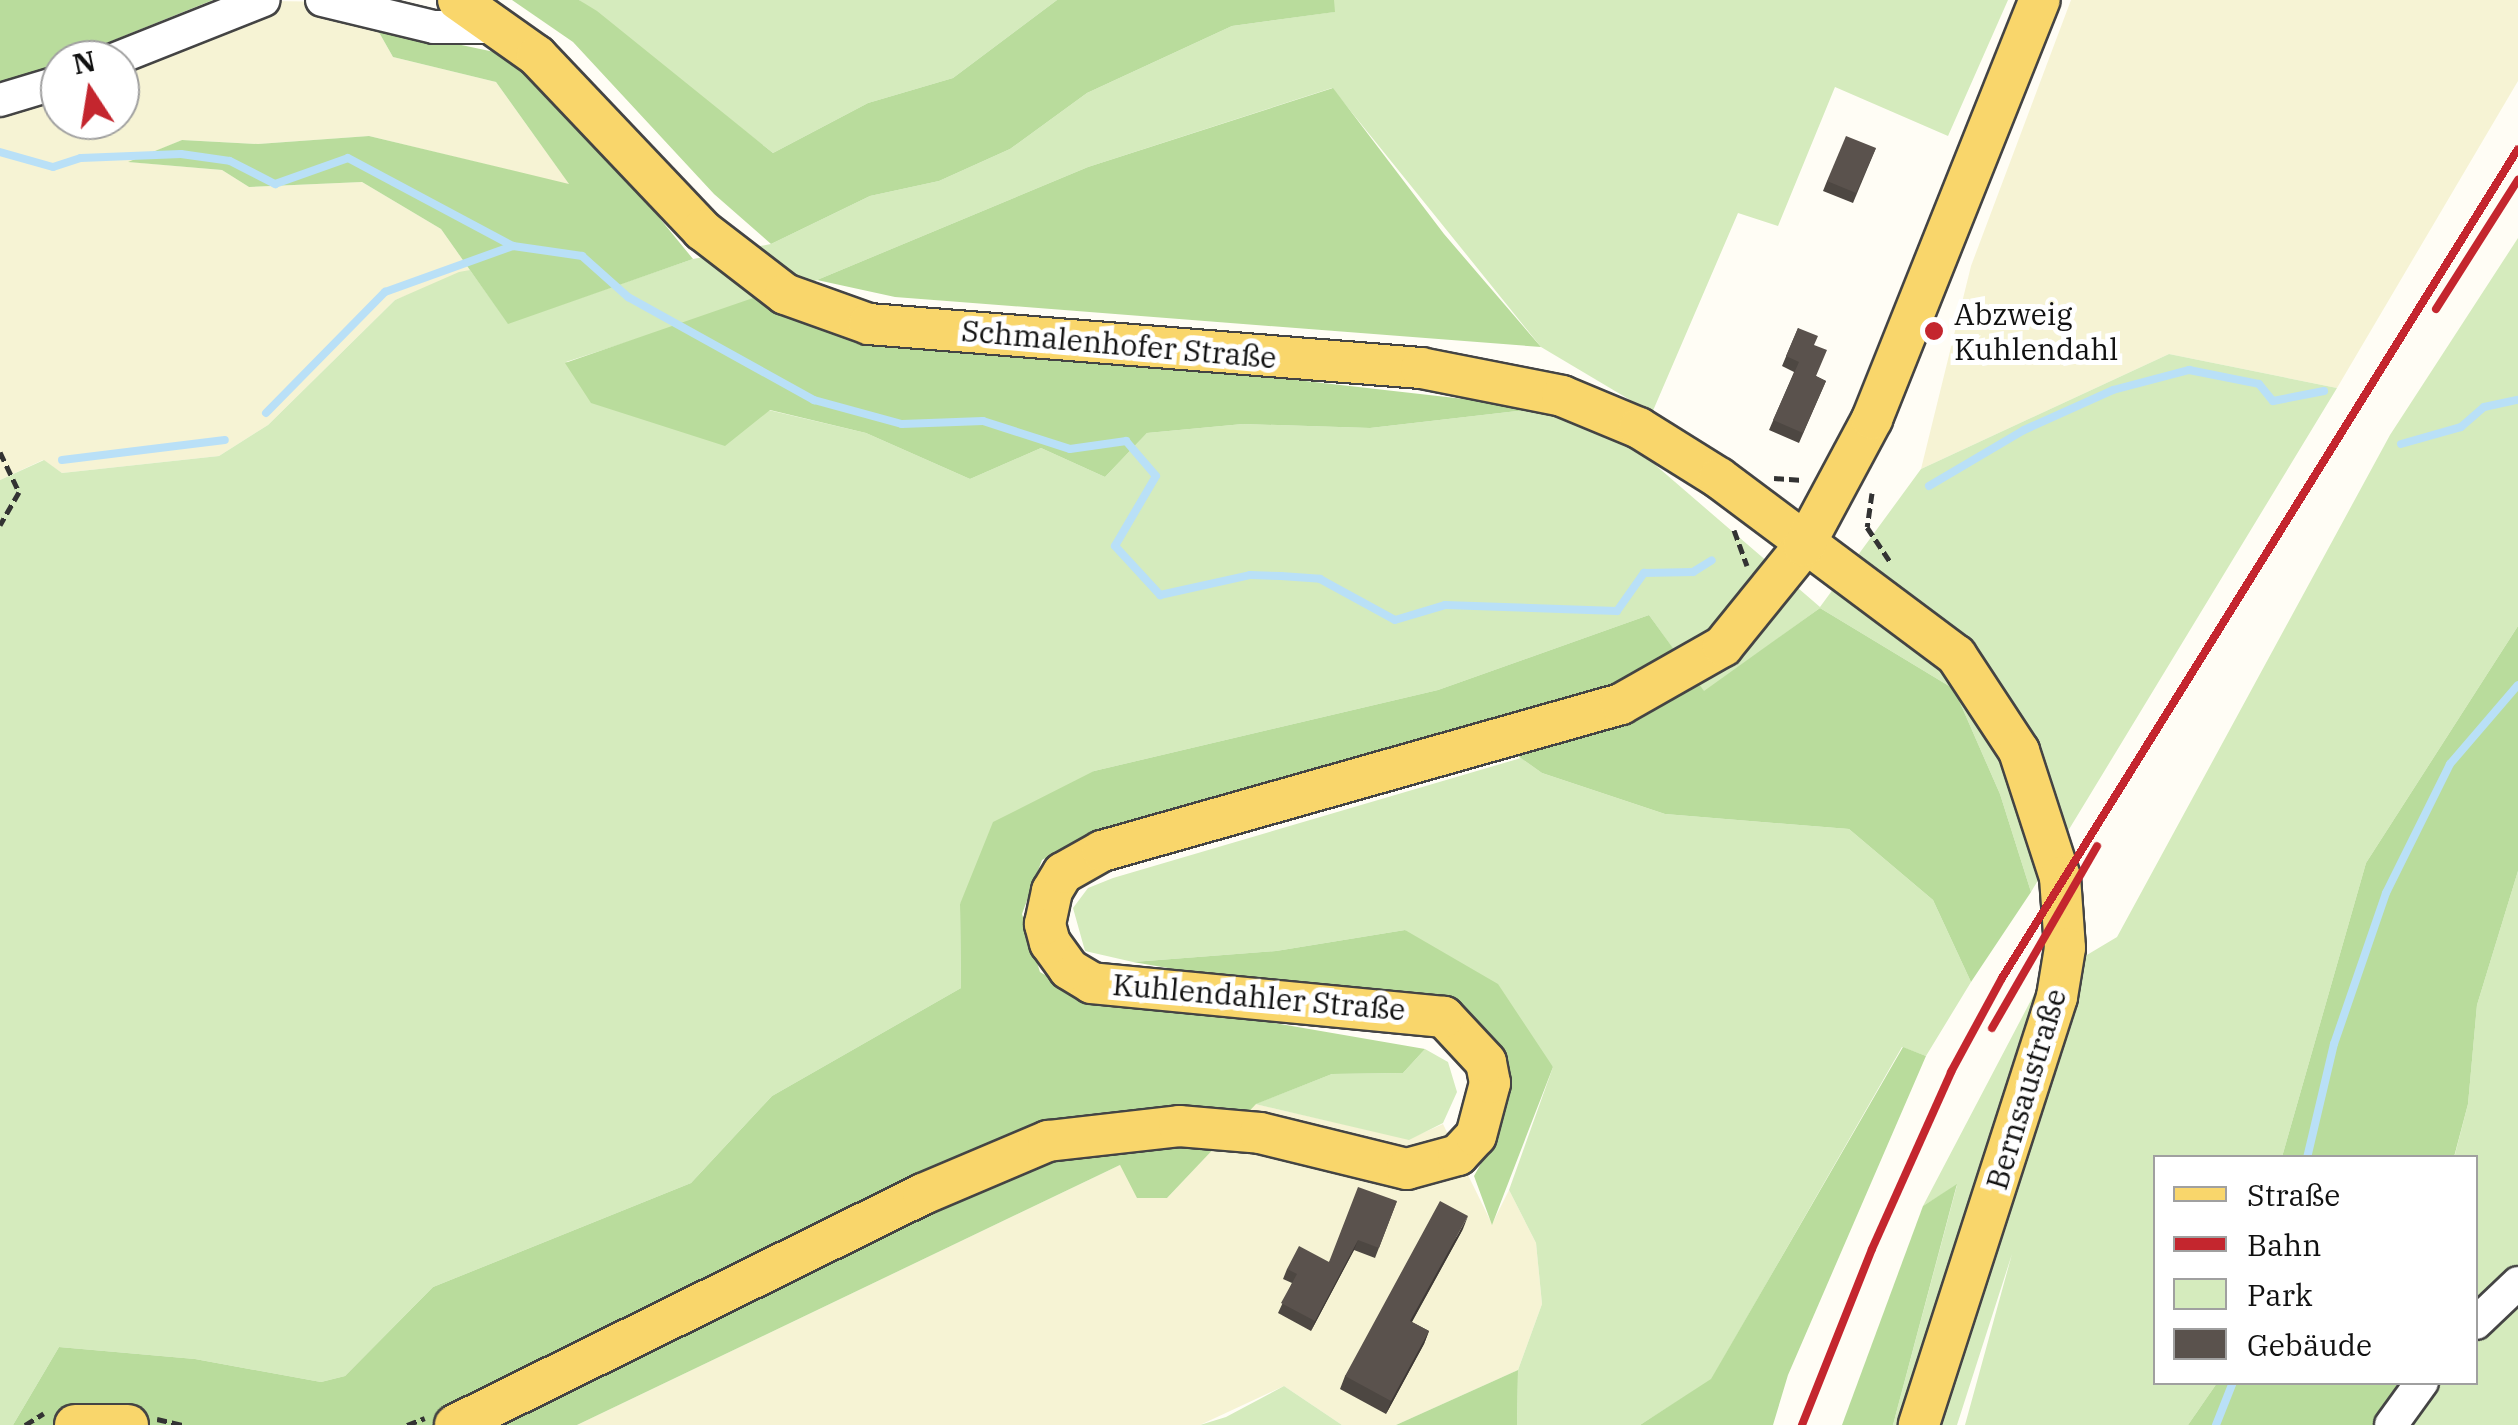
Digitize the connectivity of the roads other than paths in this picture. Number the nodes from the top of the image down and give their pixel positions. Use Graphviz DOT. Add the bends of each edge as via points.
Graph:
graph roads {
  1 [pos="264,0"];
  2 [pos="322,0"];
  3 [pos="458,0"];
  4 [pos="2040,0"];
  5 [pos="498,27"];
  6 [pos="140,50"];
  7 [pos="40,88"];
  8 [pos="0,100"];
  9 [pos="1804,546"];
  10 [pos="2518,1283"];
  11 [pos="2478,1321"];
  12 [pos="2420,1385"];
  13 [pos="75,1425"];
  14 [pos="128,1425"];
  15 [pos="455,1425"];
  16 [pos="1920,1425"];
  17 [pos="2391,1425"];
  1 -- 6 [label="lane"];
  2 -- 5 [label="lane" via="434,26"];
  3 -- 5 [label="main road, Schmalenhofer Straße"];
  4 -- 9 [label="main road, Kuhlendahler Straße" via="1850,461"];
  5 -- 9 [label="main road, Schmalenhofer Straße" via="537,56 702,230 784,294 869,324 1492,378 1562,396 1639,428 1719,478"];
  7 -- 8 [label="lane"];
  9 -- 15 [label="main road, Kuhlendahler Straße" via="1723,646 1621,704 1102,851 1063,874 1052,891 1045,924 1050,944 1069,969 1092,983 1444,1017 1486,1062 1490,1083 1476,1136 1458,1155 1407,1169 1260,1133 1179,1126 1048,1141 922,1194"];
  9 -- 16 [label="main road, Bernsaustraße" via="1879,593 1956,655 2020,751 2064,904 2057,997"];
  10 -- 11 [label="lane"];
  12 -- 17 [label="lane"];
  13 -- 14 [label="main road"];
}
